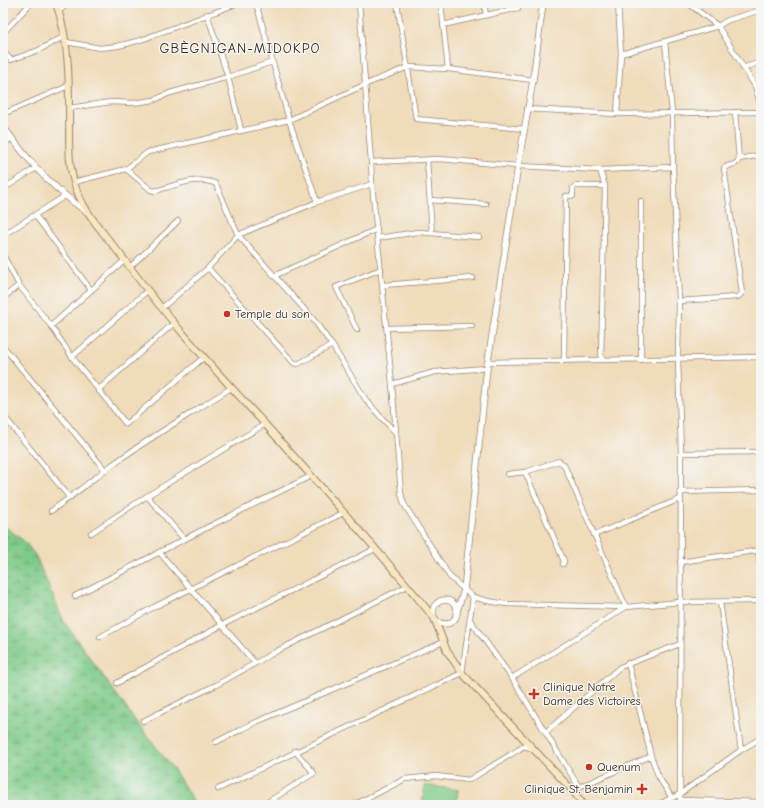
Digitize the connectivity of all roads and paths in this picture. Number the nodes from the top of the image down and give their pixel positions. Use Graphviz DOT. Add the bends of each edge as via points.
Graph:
graph roads {
  1 [pos="31,3"];
  2 [pos="56,3"];
  3 [pos="69,3"];
  4 [pos="239,3"];
  5 [pos="256,3"];
  6 [pos="359,3"];
  7 [pos="397,3"];
  8 [pos="441,3"];
  9 [pos="484,3"];
  10 [pos="543,3"];
  11 [pos="618,3"];
  12 [pos="688,3"];
  13 [pos="227,5"];
  14 [pos="518,8"];
  15 [pos="761,10"];
  16 [pos="59,11"];
  17 [pos="207,14"];
  18 [pos="486,15"];
  19 [pos="443,25"];
  20 [pos="718,26"];
  21 [pos="3,33"];
  22 [pos="66,39"];
  23 [pos="665,42"];
  24 [pos="3,50"];
  25 [pos="621,54"];
  26 [pos="272,62"];
  27 [pos="761,62"];
  28 [pos="408,67"];
  29 [pos="743,68"];
  30 [pos="448,69"];
  31 [pos="228,77"];
  32 [pos="533,80"];
  33 [pos="364,85"];
  34 [pos="68,86"];
  35 [pos="69,108"];
  36 [pos="761,108"];
  37 [pos="527,109"];
  38 [pos="735,112"];
  39 [pos="761,112"];
  40 [pos="672,113"];
  41 [pos="3,114"];
  42 [pos="617,114"];
  43 [pos="289,120"];
  44 [pos="3,126"];
  45 [pos="525,129"];
  46 [pos="241,130"];
  47 [pos="12,138"];
  48 [pos="3,144"];
  49 [pos="761,155"];
  50 [pos="739,159"];
  51 [pos="427,160"];
  52 [pos="371,162"];
  53 [pos="518,166"];
  54 [pos="673,167"];
  55 [pos="36,168"];
  56 [pos="126,169"];
  57 [pos="600,170"];
  58 [pos="74,182"];
  59 [pos="372,184"];
  60 [pos="605,186"];
  61 [pos="3,189"];
  62 [pos="65,196"];
  63 [pos="430,200"];
  64 [pos="641,201"];
  65 [pos="317,202"];
  66 [pos="486,204"];
  67 [pos="89,213"];
  68 [pos="35,215"];
  69 [pos="178,221"];
  70 [pos="377,229"];
  71 [pos="432,232"];
  72 [pos="3,235"];
  73 [pos="238,235"];
  74 [pos="479,237"];
  75 [pos="378,238"];
  76 [pos="3,255"];
  77 [pos="125,260"];
  78 [pos="130,267"];
  79 [pos="208,268"];
  80 [pos="381,269"];
  81 [pos="274,276"];
  82 [pos="473,278"];
  83 [pos="19,285"];
  84 [pos="383,285"];
  85 [pos="91,290"];
  86 [pos="148,291"];
  87 [pos="3,298"];
  88 [pos="679,301"];
  89 [pos="162,308"];
  90 [pos="174,324"];
  91 [pos="51,326"];
  92 [pos="472,326"];
  93 [pos="387,328"];
  94 [pos="357,330"];
  95 [pos="332,345"];
  96 [pos="3,346"];
  97 [pos="72,357"];
  98 [pos="761,357"];
  99 [pos="203,358"];
  100 [pos="678,359"];
  101 [pos="601,360"];
  102 [pos="641,360"];
  103 [pos="564,361"];
  104 [pos="487,365"];
  105 [pos="392,384"];
  106 [pos="231,388"];
  107 [pos="98,390"];
  108 [pos="3,415"];
  109 [pos="265,424"];
  110 [pos="396,433"];
  111 [pos="680,452"];
  112 [pos="761,452"];
  113 [pos="105,470"];
  114 [pos="525,472"];
  115 [pos="508,474"];
  116 [pos="311,476"];
  117 [pos="761,490"];
  118 [pos="680,492"];
  119 [pos="147,496"];
  120 [pos="70,498"];
  121 [pos="680,499"];
  122 [pos="51,511"];
  123 [pos="344,513"];
  124 [pos="91,533"];
  125 [pos="594,535"];
  126 [pos="184,539"];
  127 [pos="375,548"];
  128 [pos="760,550"];
  129 [pos="159,552"];
  130 [pos="680,562"];
  131 [pos="563,564"];
  132 [pos="761,575"];
  133 [pos="407,586"];
  134 [pos="191,589"];
  135 [pos="464,590"];
  136 [pos="75,596"];
  137 [pos="473,597"];
  138 [pos="761,601"];
  139 [pos="680,602"];
  140 [pos="720,602"];
  141 [pos="626,607"];
  142 [pos="456,614"];
  143 [pos="434,618"];
  144 [pos="470,620"];
  145 [pos="222,625"];
  146 [pos="100,638"];
  147 [pos="443,642"];
  148 [pos="680,644"];
  149 [pos="255,663"];
  150 [pos="628,663"];
  151 [pos="462,673"];
  152 [pos="512,678"];
  153 [pos="117,683"];
  154 [pos="143,721"];
  155 [pos="546,732"];
  156 [pos="761,738"];
  157 [pos="216,742"];
  158 [pos="532,749"];
  159 [pos="741,750"];
  160 [pos="295,751"];
  161 [pos="651,756"];
  162 [pos="579,787"];
  163 [pos="218,789"];
  164 [pos="572,790"];
  165 [pos="680,794"];
  166 [pos="672,798"];
  167 [pos="761,802"];
  168 [pos="680,803"];
  169 [pos="263,805"];
  170 [pos="354,805"];
  171 [pos="584,805"];
  172 [pos="657,805"];
  1 -- 21 [label="street"];
  2 -- 16 [label="main road"];
  3 -- 16 [label="street"];
  4 -- 13 [label="street"];
  5 -- 26 [label="street"];
  6 -- 33 [label="street"];
  7 -- 28 [label="street"];
  8 -- 19 [label="street"];
  9 -- 18 [label="street"];
  10 -- 32 [label="street"];
  11 -- 25 [label="street"];
  12 -- 20 [label="street"];
  13 -- 17 [label="street"];
  14 -- 18 [label="street"];
  15 -- 20 [label="street" via="728,20"];
  16 -- 22 [label="main road"];
  17 -- 22 [label="street" via="141,40 118,46 100,48"];
  17 -- 31 [label="street"];
  18 -- 19 [label="street"];
  19 -- 30 [label="street"];
  20 -- 23 [label="street"];
  20 -- 29 [label="street"];
  22 -- 24 [label="street" via="11,60"];
  22 -- 34 [label="main road"];
  23 -- 25 [label="street"];
  23 -- 40 [label="street"];
  25 -- 42 [label="street"];
  26 -- 31 [label="street"];
  26 -- 43 [label="street"];
  27 -- 29 [label="street"];
  28 -- 30 [label="street"];
  28 -- 33 [label="street"];
  28 -- 45 [label="street" via="416,118"];
  29 -- 36 [label="street" via="755,86"];
  30 -- 32 [label="street"];
  31 -- 35 [label="street" via="154,100 133,103 110,102"];
  31 -- 46 [label="street"];
  32 -- 37 [label="street"];
  33 -- 43 [label="street"];
  33 -- 52 [label="street"];
  34 -- 35 [label="main road"];
  34 -- 41 [label="street"];
  35 -- 58 [label="main road" via="69,146"];
  37 -- 42 [label="street"];
  37 -- 45 [label="street"];
  38 -- 39 [label="street"];
  38 -- 40 [label="street"];
  38 -- 50 [label="street"];
  40 -- 42 [label="street"];
  40 -- 54 [label="street"];
  43 -- 46 [label="street"];
  43 -- 65 [label="street"];
  44 -- 47 [label="street"];
  45 -- 53 [label="street"];
  46 -- 56 [label="street" via="148,152"];
  47 -- 48 [label="street"];
  47 -- 55 [label="street"];
  49 -- 50 [label="street"];
  50 -- 88 [label="street" via="736,164 724,168 742,293 738,297"];
  51 -- 52 [label="street"];
  51 -- 53 [label="street"];
  51 -- 63 [label="street"];
  52 -- 59 [label="street"];
  53 -- 57 [label="street"];
  53 -- 104 [label="street"];
  54 -- 57 [label="street"];
  54 -- 88 [label="street"];
  55 -- 61 [label="street"];
  55 -- 62 [label="street"];
  56 -- 58 [label="street"];
  56 -- 73 [label="street" via="155,191 188,182 208,180 216,184"];
  57 -- 60 [label="street"];
  58 -- 67 [label="main road"];
  59 -- 65 [label="street"];
  59 -- 70 [label="street"];
  60 -- 101 [label="street"];
  60 -- 103 [label="street" via="575,186 573,196 566,196"];
  62 -- 67 [label="street"];
  62 -- 68 [label="street"];
  63 -- 66 [label="street"];
  63 -- 71 [label="street"];
  64 -- 102 [label="street"];
  65 -- 73 [label="street"];
  67 -- 77 [label="main road"];
  68 -- 72 [label="street"];
  68 -- 85 [label="street"];
  69 -- 78 [label="street"];
  70 -- 75 [label="street"];
  70 -- 81 [label="street"];
  71 -- 74 [label="street"];
  71 -- 75 [label="street"];
  73 -- 79 [label="street"];
  73 -- 81 [label="street"];
  75 -- 80 [label="street"];
  76 -- 83 [label="street"];
  77 -- 78 [label="main road"];
  77 -- 85 [label="street"];
  78 -- 86 [label="main road"];
  79 -- 89 [label="street"];
  79 -- 95 [label="street" via="294,363 298,364"];
  80 -- 84 [label="street"];
  80 -- 94 [label="street" via="336,287"];
  81 -- 95 [label="street" via="313,319"];
  82 -- 84 [label="street"];
  83 -- 87 [label="street"];
  83 -- 91 [label="street"];
  84 -- 93 [label="street"];
  85 -- 91 [label="street"];
  86 -- 89 [label="main road"];
  86 -- 97 [label="street"];
  88 -- 100 [label="street"];
  89 -- 90 [label="main road"];
  90 -- 99 [label="main road"];
  90 -- 107 [label="street"];
  91 -- 97 [label="street"];
  92 -- 93 [label="street"];
  93 -- 105 [label="street"];
  95 -- 110 [label="street" via="366,400"];
  96 -- 113 [label="street"];
  97 -- 107 [label="street"];
  98 -- 100 [label="street"];
  99 -- 106 [label="main road"];
  99 -- 107 [label="street" via="126,424"];
  100 -- 102 [label="street"];
  100 -- 111 [label="street"];
  101 -- 102 [label="street"];
  101 -- 103 [label="street"];
  103 -- 104 [label="street"];
  104 -- 105 [label="street" via="435,372"];
  104 -- 135 [label="street"];
  105 -- 110 [label="street"];
  106 -- 109 [label="main road"];
  106 -- 113 [label="street"];
  108 -- 120 [label="street"];
  109 -- 116 [label="main road"];
  109 -- 119 [label="street"];
  110 -- 135 [label="street" via="400,493 404,504 450,577"];
  111 -- 112 [label="street"];
  111 -- 118 [label="street"];
  113 -- 120 [label="street"];
  114 -- 115 [label="street"];
  114 -- 125 [label="street" via="562,462"];
  114 -- 131 [label="street" via="564,561"];
  116 -- 123 [label="main road"];
  116 -- 126 [label="street"];
  117 -- 118 [label="street"];
  118 -- 121 [label="street"];
  119 -- 124 [label="street"];
  119 -- 126 [label="street"];
  120 -- 122 [label="street"];
  121 -- 125 [label="street"];
  121 -- 130 [label="street"];
  123 -- 127 [label="main road"];
  123 -- 134 [label="street"];
  125 -- 141 [label="street"];
  126 -- 129 [label="street"];
  127 -- 133 [label="main road"];
  127 -- 145 [label="street"];
  128 -- 130 [label="street"];
  128 -- 132 [label="street"];
  129 -- 134 [label="street"];
  129 -- 136 [label="street"];
  130 -- 139 [label="street"];
  133 -- 143 [label="main road"];
  133 -- 149 [label="street"];
  134 -- 145 [label="street"];
  134 -- 146 [label="street"];
  135 -- 137 [label="street"];
  135 -- 142 [label="street"];
  137 -- 141 [label="street" via="506,604"];
  137 -- 144 [label="street"];
  138 -- 140 [label="street"];
  139 -- 140 [label="street"];
  139 -- 141 [label="street"];
  139 -- 148 [label="street"];
  140 -- 159 [label="street"];
  141 -- 152 [label="street"];
  142 -- 143 [label="street" via="448,623 442,623"];
  142 -- 143 [label="street" via="453,603 442,600 434,606"];
  143 -- 147 [label="main road"];
  144 -- 151 [label="street"];
  144 -- 152 [label="street"];
  145 -- 149 [label="street"];
  145 -- 153 [label="street"];
  147 -- 151 [label="main road"];
  147 -- 157 [label="street" via="254,723"];
  148 -- 150 [label="street"];
  148 -- 165 [label="street"];
  149 -- 154 [label="street"];
  150 -- 155 [label="street" via="612,672"];
  150 -- 161 [label="street"];
  151 -- 158 [label="main road"];
  151 -- 160 [label="street"];
  152 -- 155 [label="street"];
  155 -- 162 [label="street"];
  156 -- 159 [label="street"];
  158 -- 164 [label="main road"];
  158 -- 170 [label="street" via="524,746 469,780 436,776 405,779"];
  159 -- 165 [label="street"];
  160 -- 163 [label="street"];
  160 -- 169 [label="street" via="314,773"];
  161 -- 162 [label="street"];
  161 -- 166 [label="street" via="659,778"];
  162 -- 164 [label="street"];
  164 -- 171 [label="main road"];
  165 -- 166 [label="street"];
  165 -- 168 [label="street"];
  166 -- 172 [label="street"];
  167 -- 168 [label="street"];
}
